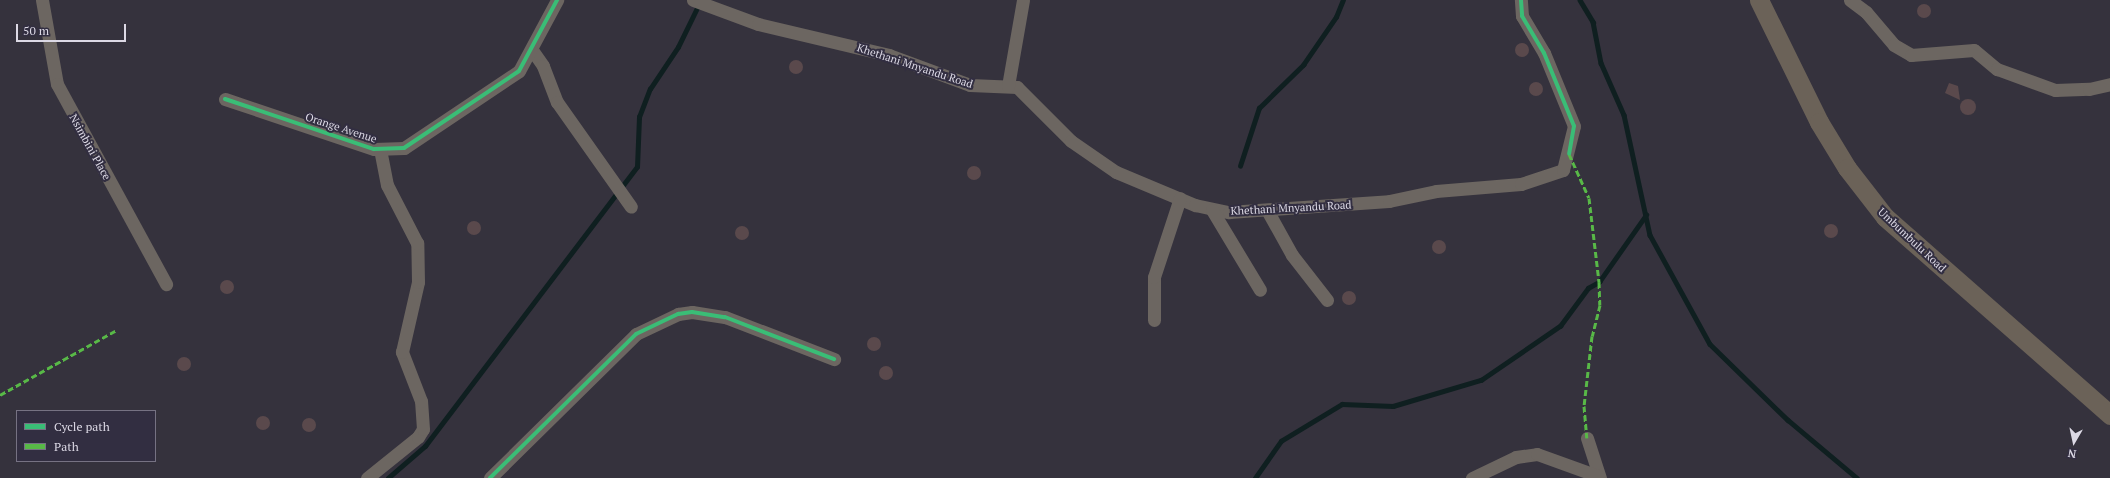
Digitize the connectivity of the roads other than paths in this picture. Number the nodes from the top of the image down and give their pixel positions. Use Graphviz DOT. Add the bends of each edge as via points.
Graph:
graph roads {
  1 [pos="42,0"];
  2 [pos="557,0"];
  3 [pos="693,0"];
  4 [pos="1023,0"];
  5 [pos="1521,0"];
  6 [pos="1759,0"];
  7 [pos="1850,0"];
  8 [pos="532,50"];
  9 [pos="2110,84"];
  10 [pos="1008,86"];
  11 [pos="225,99"];
  12 [pos="380,150"];
  13 [pos="1180,198"];
  14 [pos="631,207"];
  15 [pos="1212,210"];
  16 [pos="1267,210"];
  17 [pos="166,284"];
  18 [pos="1260,290"];
  19 [pos="1328,300"];
  20 [pos="1154,320"];
  21 [pos="834,358"];
  22 [pos="2110,415"];
  23 [pos="1587,438"];
  24 [pos="1599,477"];
  25 [pos="367,478"];
  26 [pos="490,478"];
  27 [pos="1472,478"];
  1 -- 17 [label="street, Nsimbini Place" via="57,84"];
  2 -- 8 [label="street, Orange Avenue"];
  3 -- 10 [label="street, Khethani Mnyandu Road" via="758,24 889,55 970,85"];
  4 -- 10 [label="street"];
  5 -- 16 [label="street, Khethani Mnyandu Road" via="1522,16 1544,53 1574,126 1563,170 1544,179 1521,184 1436,191 1350,205"];
  6 -- 22 [label="main road, Umbumbulu Road" via="1819,122 1847,168 1885,217"];
  7 -- 9 [label="street" via="1866,12 1894,45 1911,56 1974,50 1997,69 2055,90 2089,89"];
  8 -- 12 [label="street, Orange Avenue" via="510,79 413,144 395,150"];
  8 -- 14 [label="street" via="543,66 557,102"];
  10 -- 13 [label="street, Khethani Mnyandu Road" via="1027,93 1071,141 1100,163"];
  11 -- 12 [label="street, Orange Avenue"];
  12 -- 25 [label="street" via="387,185 417,243 418,282 402,352 421,401 423,429 418,437"];
  13 -- 15 [label="street, Khethani Mnyandu Road"];
  13 -- 20 [label="street" via="1154,277"];
  15 -- 16 [label="street, Khethani Mnyandu Road"];
  15 -- 18 [label="street"];
  16 -- 19 [label="street" via="1292,255"];
  21 -- 26 [label="street" via="724,317 678,314 636,334"];
  23 -- 24 [label="street"];
  24 -- 27 [label="street" via="1537,454 1516,457"];
}
